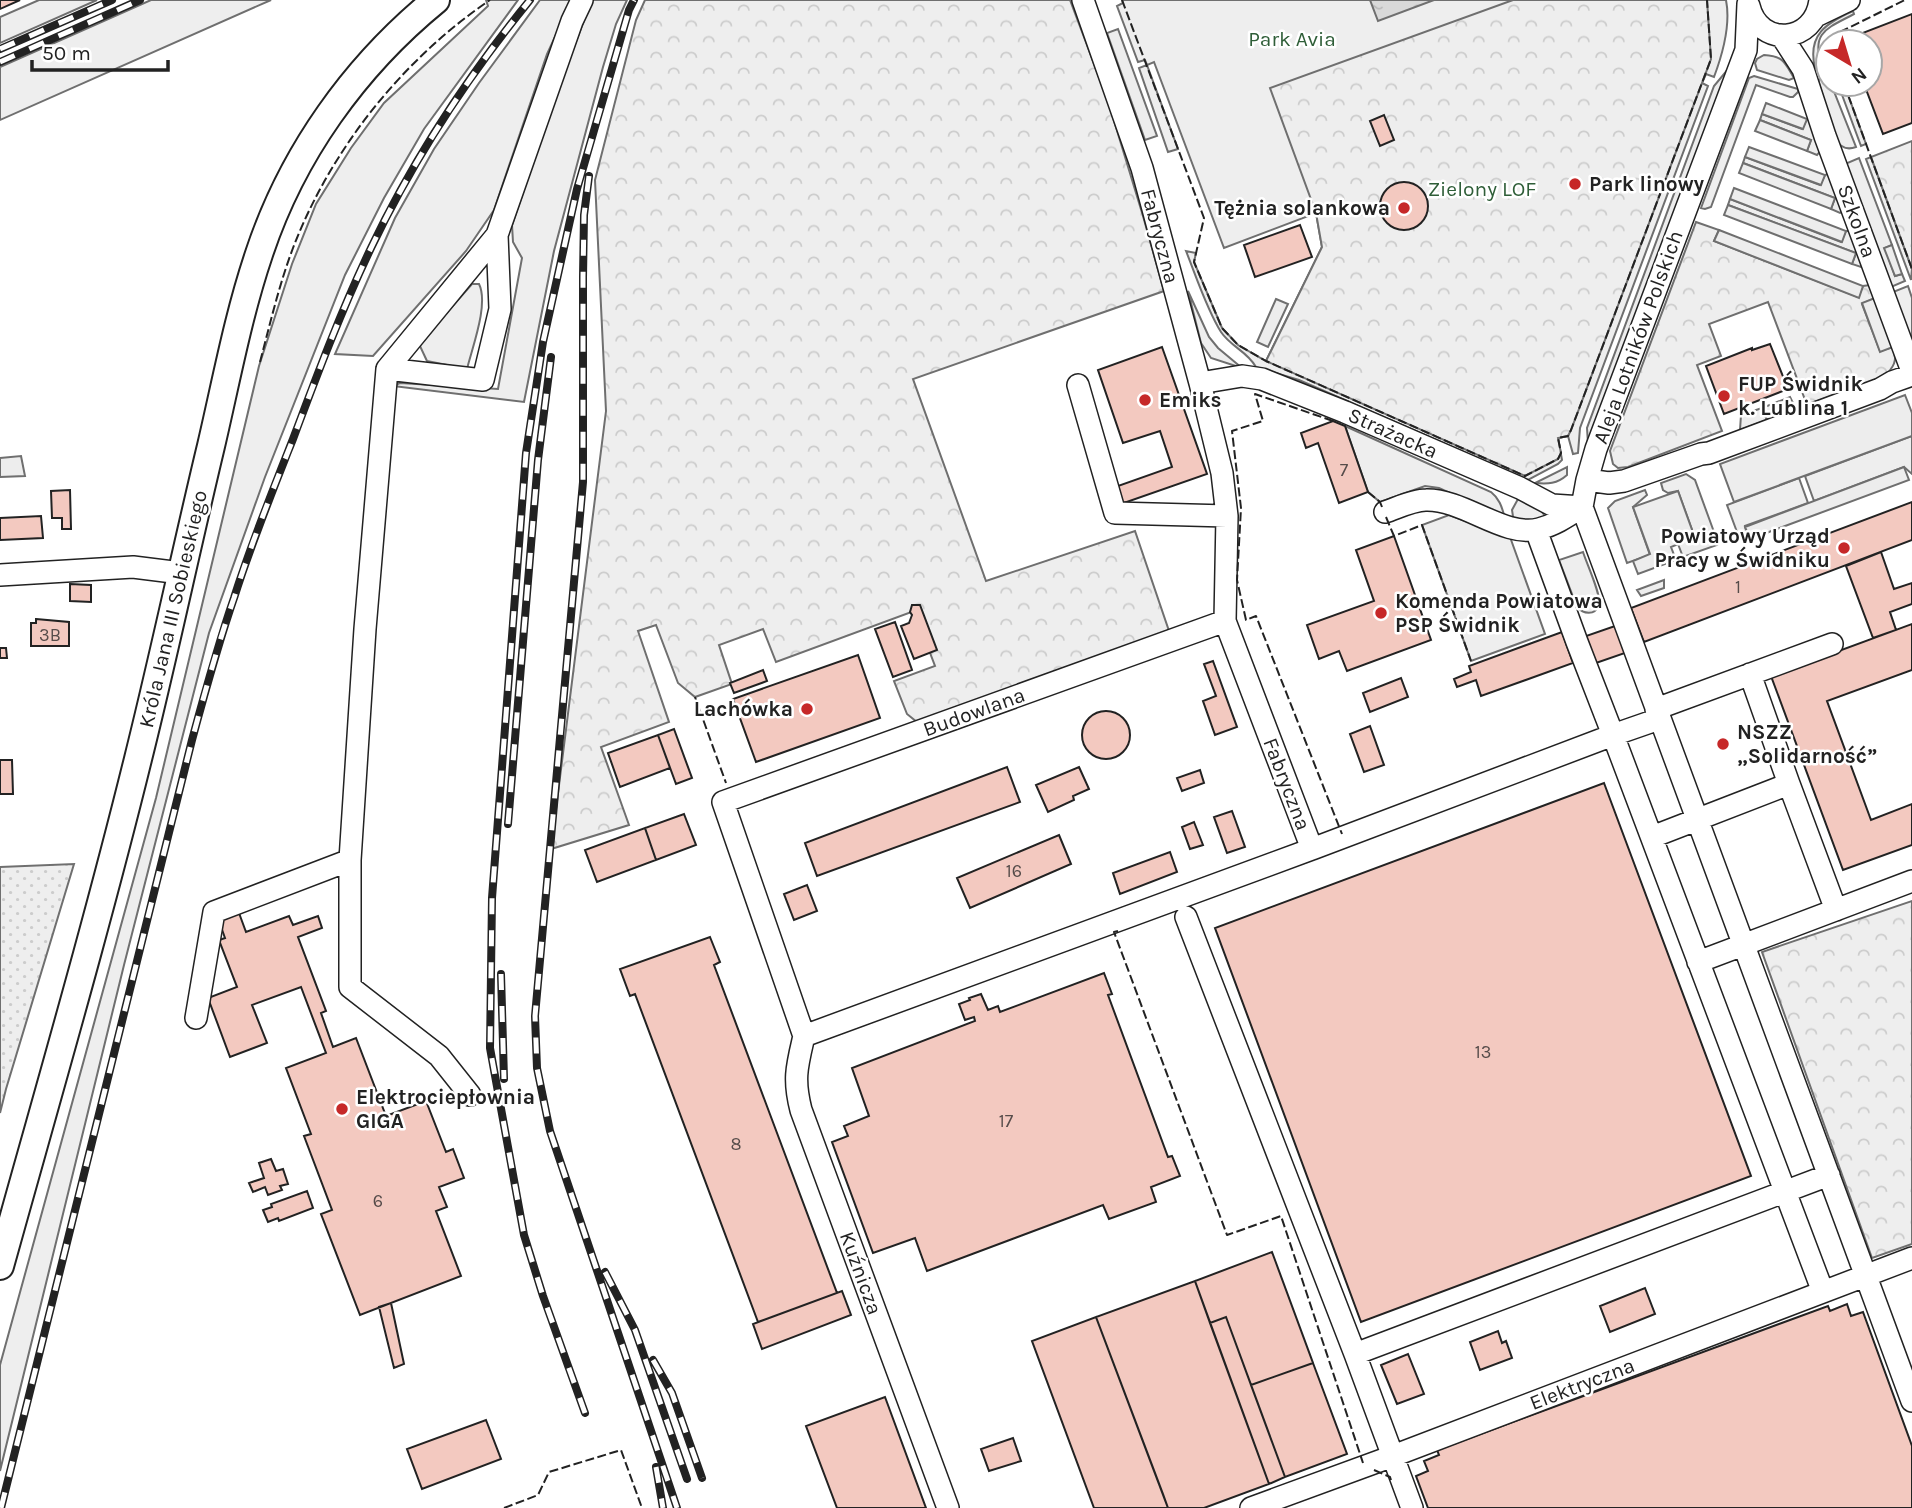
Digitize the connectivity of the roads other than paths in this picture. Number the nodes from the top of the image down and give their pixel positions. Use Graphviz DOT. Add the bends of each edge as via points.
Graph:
graph roads {
  1 [pos="436,0"];
  2 [pos="582,0"];
  3 [pos="1083,0"];
  4 [pos="1849,0"];
  5 [pos="1748,2"];
  6 [pos="1816,14"];
  7 [pos="1777,34"];
  8 [pos="1746,50"];
  9 [pos="1803,69"];
  10 [pos="497,235"];
  11 [pos="387,369"];
  12 [pos="1912,373"];
  13 [pos="1200,383"];
  14 [pos="1079,384"];
  15 [pos="1587,480"];
  16 [pos="1582,507"];
  17 [pos="1385,512"];
  18 [pos="1227,516"];
  19 [pos="1536,530"];
  20 [pos="181,573"];
  21 [pos="0,575"];
  22 [pos="1225,621"];
  23 [pos="1832,644"];
  24 [pos="1750,674"];
  25 [pos="1658,714"];
  26 [pos="1613,735"];
  27 [pos="1789,784"];
  28 [pos="1697,821"];
  29 [pos="1652,837"];
  30 [pos="1311,849"];
  31 [pos="350,860"];
  32 [pos="1912,881"];
  33 [pos="1836,910"];
  34 [pos="1186,917"];
  35 [pos="1742,945"];
  36 [pos="1698,961"];
  37 [pos="196,1018"];
  38 [pos="804,1035"];
  39 [pos="470,1095"];
  40 [pos="1829,1175"];
  41 [pos="1785,1192"];
  42 [pos="1912,1258"];
  43 [pos="0,1266"];
  44 [pos="1866,1276"];
  45 [pos="1823,1292"];
  46 [pos="1355,1354"];
  47 [pos="1912,1401"];
  48 [pos="1393,1456"];
  49 [pos="947,1508"];
  50 [pos="1251,1508"];
  51 [pos="1412,1508"];
  1 -- 20 [label="main road, Króla Jana III Sobieskiego" via="385,46 344,94 307,148 278,204 240,321"];
  2 -- 10 [label="street"];
  3 -- 13 [label="street, Fabryczna" via="1142,168"];
  4 -- 6 [label="street"];
  5 -- 7 [label="street, Szkolna" via="1756,22"];
  5 -- 8 [label="street, Aleja Lotników Polskich"];
  6 -- 7 [label="street" via="1797,33"];
  6 -- 9 [label="street, Szkolna"];
  7 -- 8 [label="street"];
  7 -- 9 [label="street, Szkolna"];
  8 -- 15 [label="street, Aleja Lotników Polskich"];
  9 -- 12 [label="street, Szkolna"];
  10 -- 11 [label="street"];
  10 -- 11 [label="street" via="500,309 483,380"];
  11 -- 31 [label="street"];
  12 -- 15 [label="street" via="1880,389 1624,481"];
  13 -- 16 [label="street, Strażacka" via="1242,376 1262,379 1552,505"];
  13 -- 18 [label="street, Fabryczna" via="1222,472"];
  14 -- 18 [label="street" via="1115,513"];
  15 -- 16 [label="street, Aleja Lotników Polskich"];
  16 -- 19 [label="street"];
  16 -- 25 [label="street"];
  17 -- 19 [label="street" via="1424,500 1450,503 1520,531"];
  18 -- 22 [label="street, Fabryczna"];
  19 -- 26 [label="street"];
  20 -- 21 [label="street" via="133,567"];
  20 -- 43 [label="main road, Króla Jana III Sobieskiego" via="119,836"];
  22 -- 30 [label="street, Fabryczna"];
  22 -- 38 [label="street, Budowlana" via="723,802"];
  23 -- 24 [label="street"];
  24 -- 25 [label="street"];
  24 -- 27 [label="street"];
  25 -- 26 [label="street"];
  25 -- 28 [label="street"];
  26 -- 29 [label="street"];
  26 -- 30 [label="street"];
  27 -- 28 [label="street"];
  27 -- 33 [label="street"];
  28 -- 29 [label="street"];
  28 -- 35 [label="street"];
  29 -- 36 [label="street"];
  30 -- 38 [label="street, Fabryczna"];
  31 -- 37 [label="street" via="215,912"];
  31 -- 39 [label="street" via="350,987 439,1056"];
  32 -- 33 [label="street"];
  33 -- 35 [label="street"];
  34 -- 46 [label="street"];
  35 -- 36 [label="street"];
  35 -- 40 [label="street"];
  36 -- 41 [label="street"];
  38 -- 49 [label="street, Kuźnicza" via="797,1064 801,1110"];
  40 -- 41 [label="street"];
  40 -- 44 [label="street"];
  41 -- 45 [label="street"];
  41 -- 46 [label="street"];
  42 -- 44 [label="street, Elektryczna"];
  44 -- 45 [label="street, Elektryczna"];
  44 -- 47 [label="street"];
  45 -- 48 [label="street, Elektryczna"];
  46 -- 48 [label="street"];
  48 -- 50 [label="street, Elektryczna"];
  48 -- 51 [label="street"];
}
